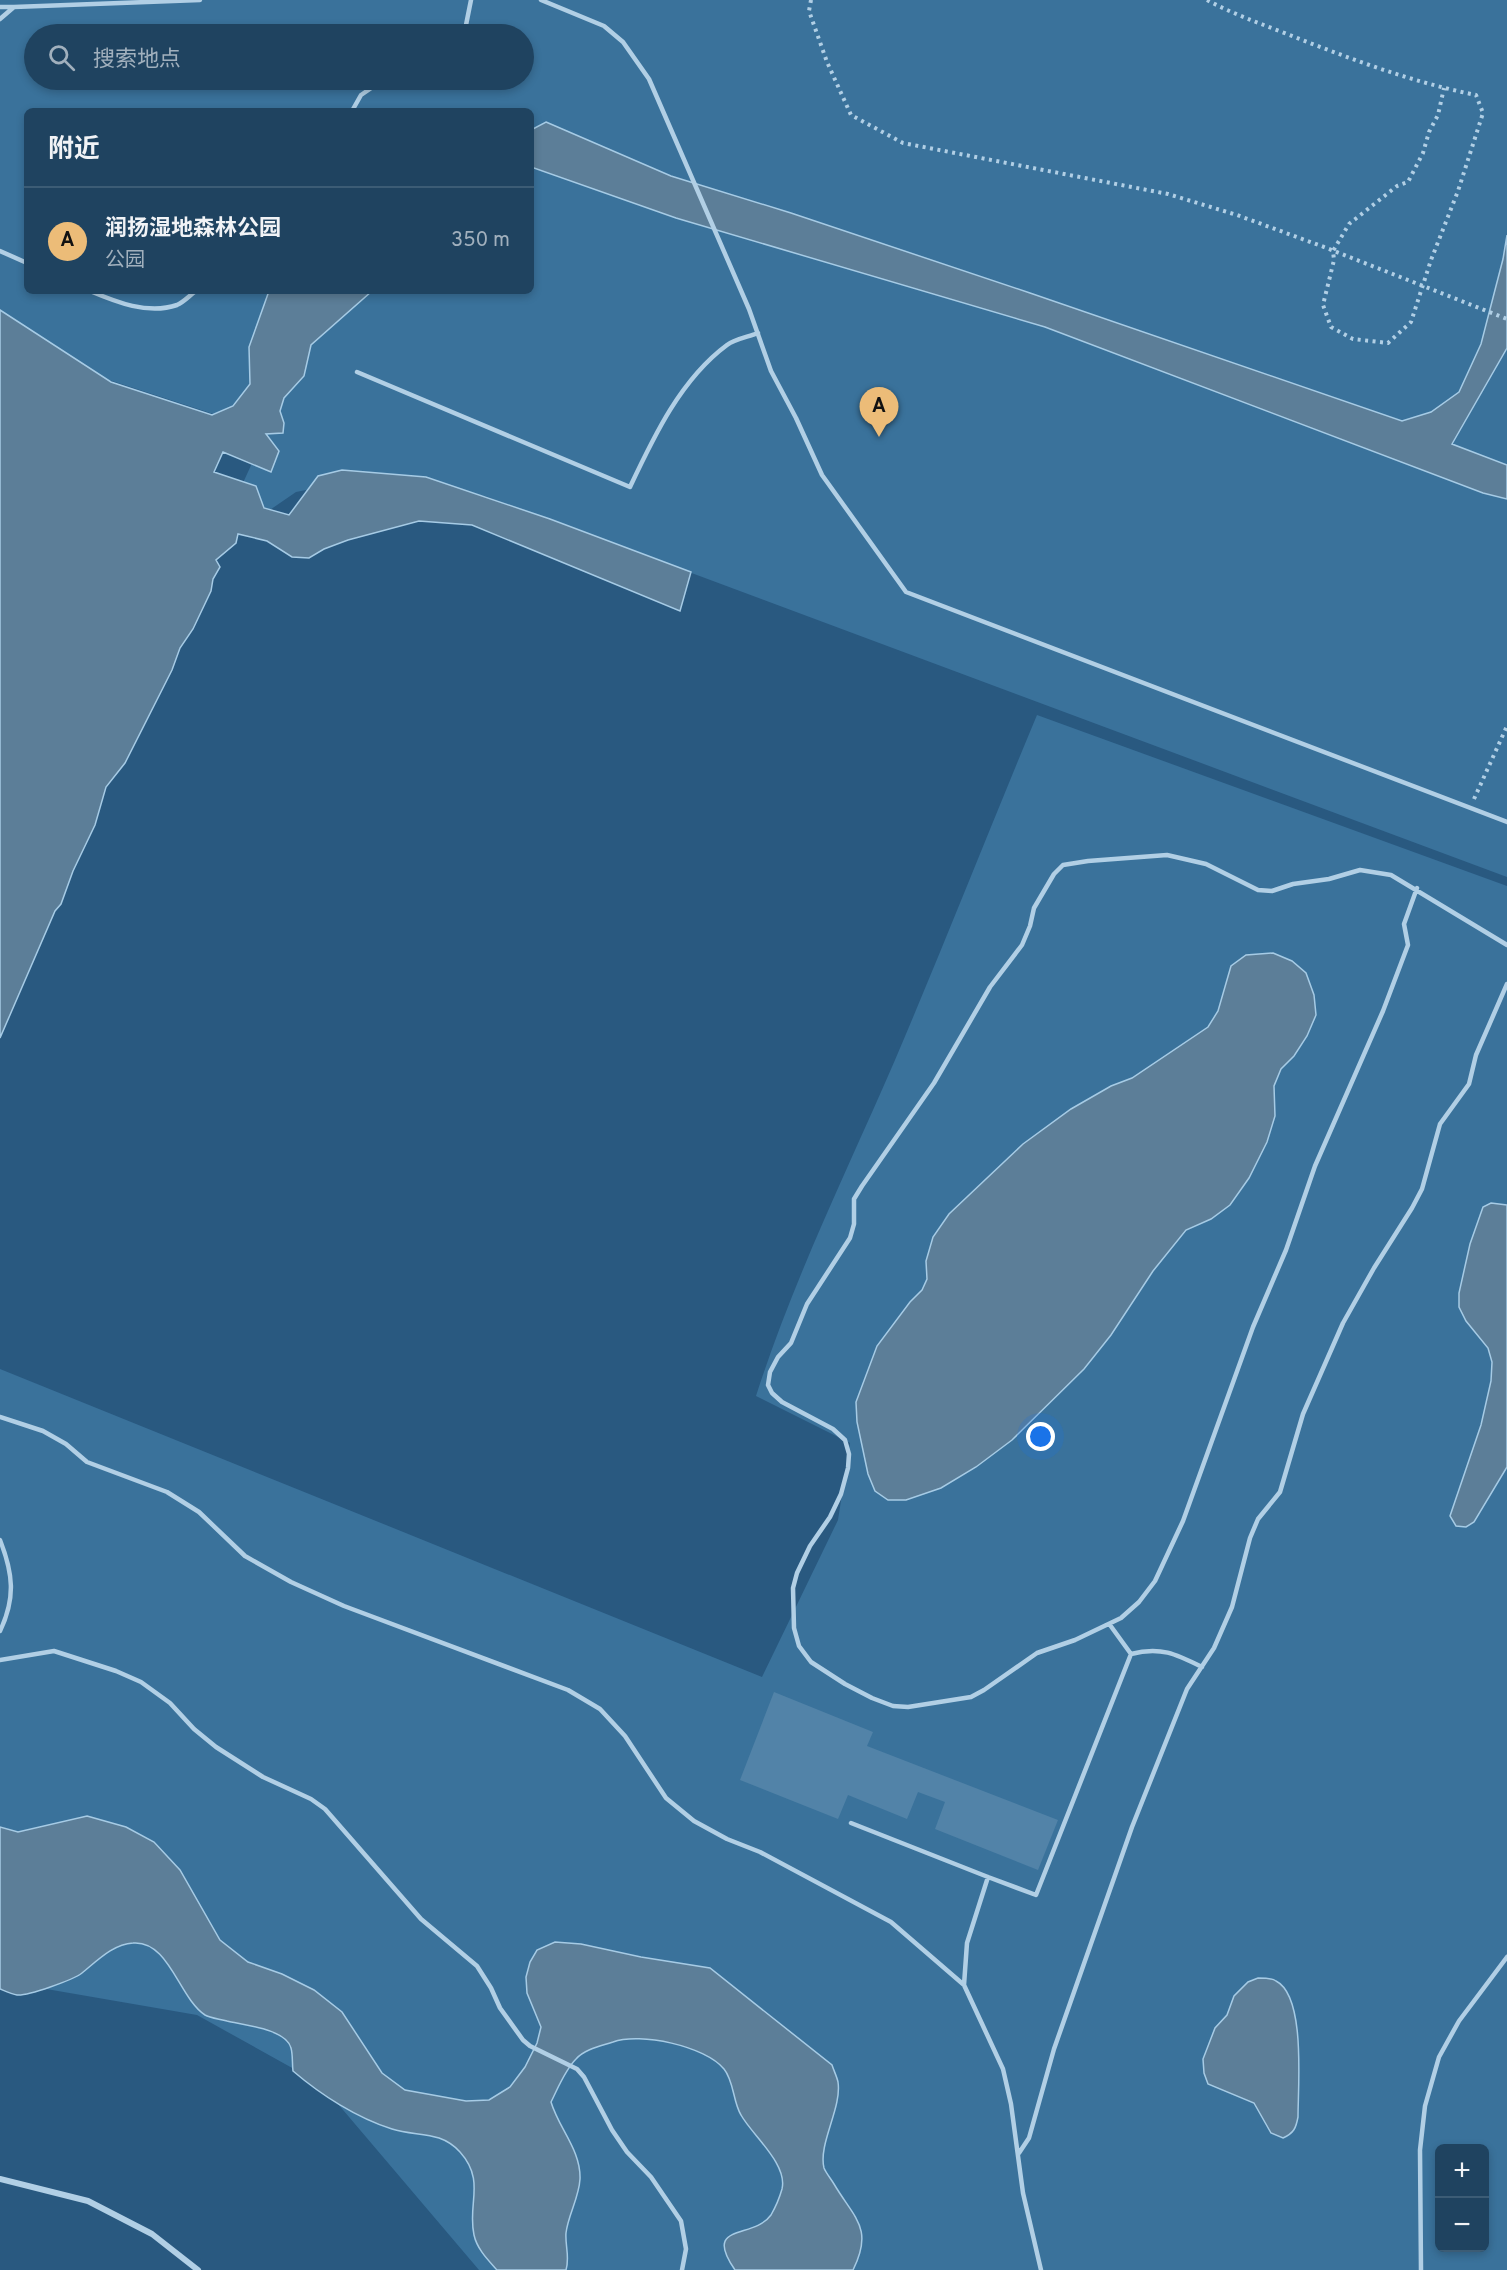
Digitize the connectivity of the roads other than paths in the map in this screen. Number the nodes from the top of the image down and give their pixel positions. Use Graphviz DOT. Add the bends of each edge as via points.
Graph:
graph roads {
  1 [pos="200,0"];
  2 [pos="471,0"];
  3 [pos="541,0"];
  4 [pos="0,7"];
  5 [pos="14,7"];
  6 [pos="0,19"];
  7 [pos="466,24"];
  8 [pos="368,90"];
  9 [pos="354,108"];
  10 [pos="0,250"];
  11 [pos="24,262"];
  12 [pos="97,294"];
  13 [pos="192,294"];
  14 [pos="758,333"];
  15 [pos="357,372"];
  16 [pos="1507,822"];
  17 [pos="1417,888"];
  18 [pos="1507,945"];
  19 [pos="1507,984"];
  20 [pos="0,1417"];
  21 [pos="0,1540"];
  22 [pos="1110,1624"];
  23 [pos="0,1631"];
  24 [pos="1131,1654"];
  25 [pos="0,1659"];
  26 [pos="1202,1667"];
  27 [pos="851,1823"];
  28 [pos="988,1877"];
  29 [pos="1507,1957"];
  30 [pos="964,1985"];
  31 [pos="1019,2153"];
  32 [pos="0,2179"];
  33 [pos="198,2270"];
  34 [pos="682,2270"];
  35 [pos="1041,2270"];
  36 [pos="1421,2270"];
  1 -- 5 [label="lane"];
  2 -- 7 [label="lane"];
  3 -- 14 [label="lane" via="604,26 622,42 649,79"];
  4 -- 5 [label="lane"];
  5 -- 6 [label="lane"];
  8 -- 9 [label="lane"];
  10 -- 11 [label="lane"];
  12 -- 13 [label="lane" via="123,305 156,308 178,305"];
  14 -- 15 [label="lane" via="728,344 687,384 630,487"];
  14 -- 16 [label="lane" via="771,371 822,475 906,592"];
  17 -- 18 [label="lane"];
  17 -- 22 [label="lane" via="1404,924 1408,945 1315,1166 1183,1521 1155,1581 1139,1602"];
  17 -- 22 [label="lane" via="1392,875 1360,870 1272,891 1258,890 1206,864 1167,855 1063,865 1034,908 1022,945 990,987 934,1083 854,1199 850,1238 807,1304 791,1343 770,1372 768,1385 772,1393 833,1429 844,1440 849,1454 841,1494 810,1546 793,1588 794,1628 799,1646 811,1662 872,1698 908,1707 970,1697 1037,1653"];
  19 -- 26 [label="lane" via="1476,1055 1468,1084 1440,1124 1422,1189 1343,1323 1304,1414 1280,1492 1258,1519 1232,1607"];
  20 -- 30 [label="lane" via="43,1431 87,1462 167,1492 199,1512 245,1556 291,1582 568,1690 600,1709 625,1736 666,1798 694,1821 769,1856 891,1922"];
  21 -- 23 [label="lane" via="12,1582 11,1605"];
  22 -- 24 [label="lane"];
  24 -- 26 [label="lane" via="1159,1649"];
  24 -- 28 [label="lane" via="1035,1895"];
  25 -- 34 [label="lane" via="54,1651 141,1682 170,1703 216,1747 262,1777 325,1809 421,1919 477,1966 523,2040 577,2069 627,2152 681,2221 686,2250"];
  26 -- 31 [label="lane" via="1187,1689 1132,1827 1054,2049 1029,2138"];
  27 -- 28 [label="lane"];
  28 -- 30 [label="lane" via="967,1943"];
  29 -- 36 [label="lane" via="1459,2021 1439,2057 1425,2106 1420,2150"];
  30 -- 31 [label="lane" via="1003,2069"];
  31 -- 35 [label="lane" via="1023,2193"];
  32 -- 33 [label="street" via="88,2201 152,2234"];
}
